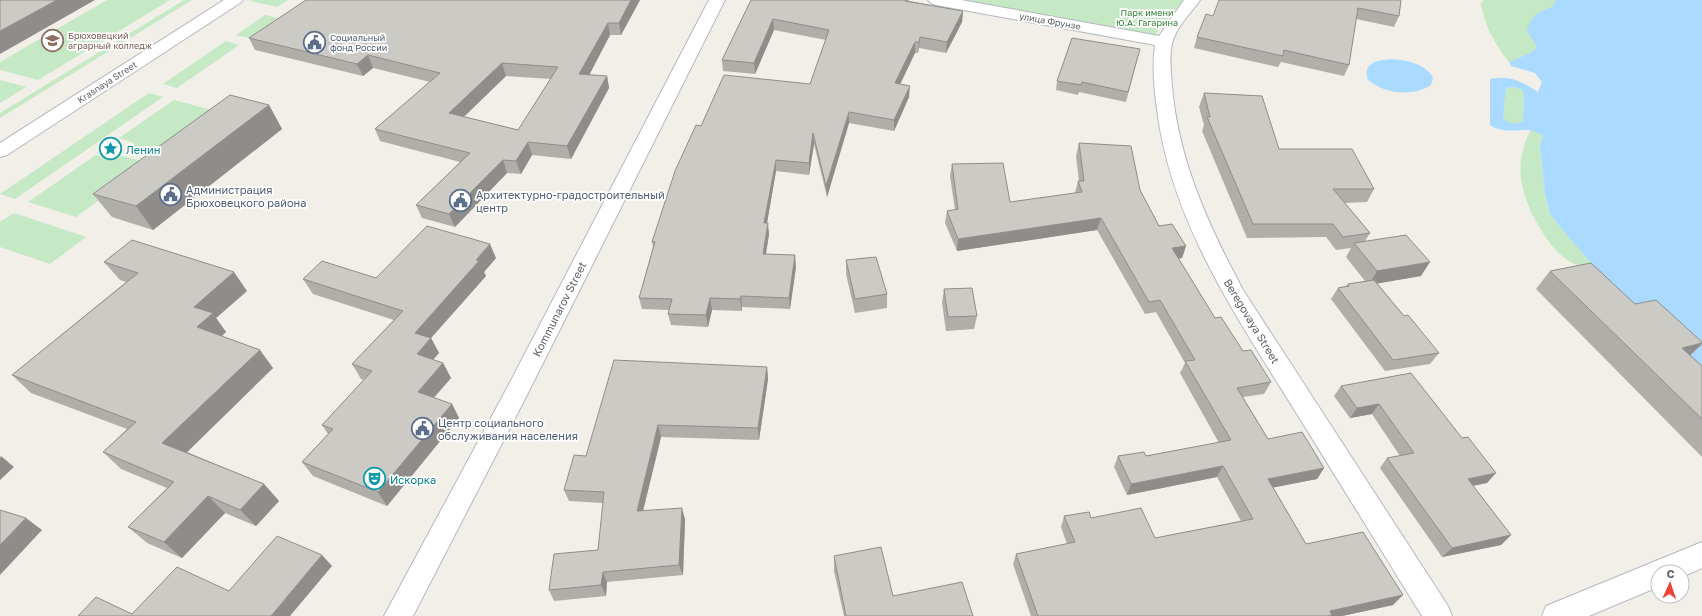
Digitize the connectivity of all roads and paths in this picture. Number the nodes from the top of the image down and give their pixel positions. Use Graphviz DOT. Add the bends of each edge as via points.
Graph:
graph roads {
  1 [pos="235,0"];
  2 [pos="717,0"];
  3 [pos="936,0"];
  4 [pos="1192,0"];
  5 [pos="1164,42"];
  6 [pos="0,151"];
  7 [pos="1702,555"];
  8 [pos="1681,564"];
  9 [pos="1650,577"];
  10 [pos="398,616"];
  11 [pos="1438,616"];
  12 [pos="1556,616"];
  1 -- 6 [label="street, Krasnaya Street"];
  2 -- 10 [label="street, Kommunarov Street"];
  3 -- 5 [label="street, улица Фрунзе"];
  4 -- 5 [label="street, Beregovaya Street"];
  5 -- 11 [label="street, Beregovaya Street" via="1162,71 1165,102 1176,163 1210,248 1234,294"];
  7 -- 8 [label="street"];
  9 -- 12 [label="street"];
}
